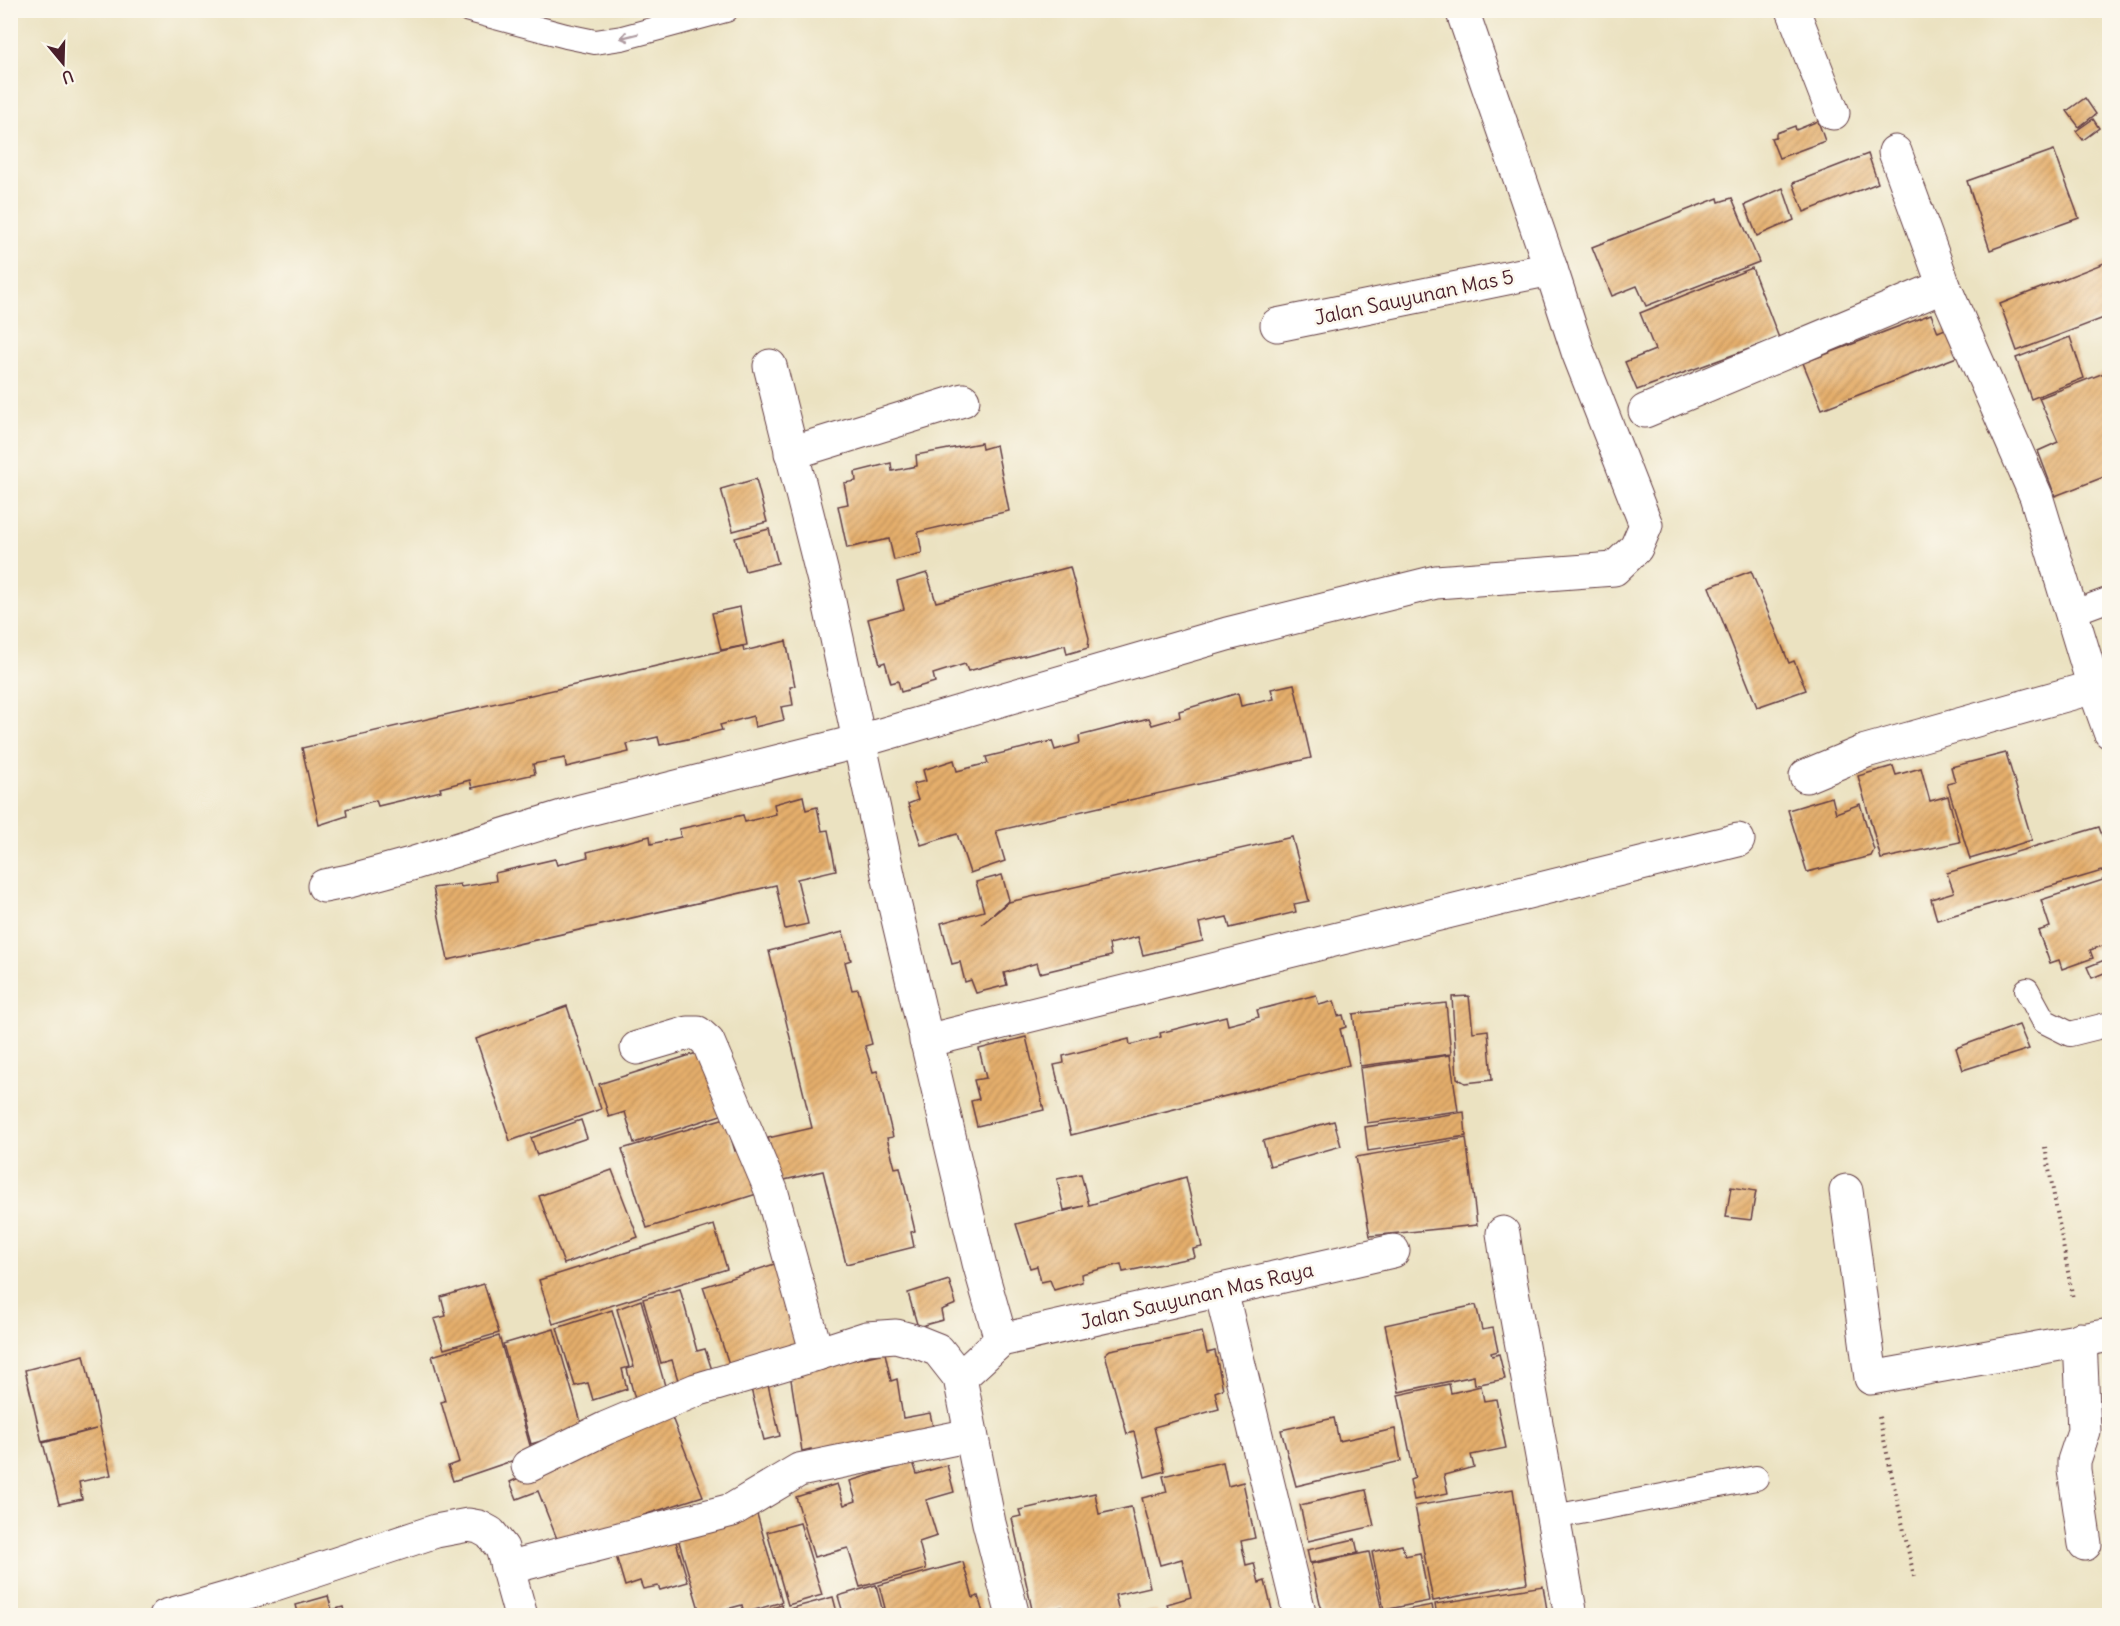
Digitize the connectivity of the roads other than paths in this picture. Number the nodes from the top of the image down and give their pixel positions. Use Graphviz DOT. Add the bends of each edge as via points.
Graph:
graph roads {
  1 [pos="469,10"];
  2 [pos="726,10"];
  3 [pos="1462,10"];
  4 [pos="1793,10"];
  5 [pos="505,15"];
  6 [pos="1833,113"];
  7 [pos="1895,152"];
  8 [pos="1551,269"];
  9 [pos="1944,286"];
  10 [pos="1277,325"];
  11 [pos="770,366"];
  12 [pos="963,400"];
  13 [pos="1646,411"];
  14 [pos="791,453"];
  15 [pos="2109,599"];
  16 [pos="2072,613"];
  17 [pos="2094,687"];
  18 [pos="2109,732"];
  19 [pos="860,741"];
  20 [pos="1806,776"];
  21 [pos="1738,840"];
  22 [pos="324,886"];
  23 [pos="2027,990"];
  24 [pos="2109,1024"];
  25 [pos="926,1041"];
  26 [pos="637,1048"];
  27 [pos="1846,1191"];
  28 [pos="1503,1233"];
  29 [pos="1393,1251"];
  30 [pos="1221,1290"];
  31 [pos="2095,1337"];
  32 [pos="1001,1340"];
  33 [pos="817,1354"];
  34 [pos="960,1378"];
  35 [pos="971,1435"];
  36 [pos="528,1466"];
  37 [pos="1756,1478"];
  38 [pos="1554,1517"];
  39 [pos="2085,1544"];
  40 [pos="507,1568"];
  41 [pos="166,1616"];
  42 [pos="520,1616"];
  43 [pos="1013,1616"];
  44 [pos="1300,1616"];
  45 [pos="1571,1616"];
  1 -- 5 [label="lane"];
  2 -- 5 [label="lane, one-way" via="595,42"];
  3 -- 8 [label="street"];
  4 -- 6 [label="street"];
  7 -- 9 [label="street"];
  8 -- 10 [label="street, Jalan Sauyunan Mas 5"];
  8 -- 19 [label="street" via="1578,352 1646,525 1635,548 1614,568 1436,582 1227,634"];
  9 -- 13 [label="street"];
  9 -- 16 [label="street" via="2036,496"];
  11 -- 14 [label="street"];
  12 -- 14 [label="street"];
  14 -- 19 [label="street"];
  15 -- 16 [label="lane"];
  16 -- 17 [label="street"];
  17 -- 18 [label="street"];
  17 -- 20 [label="street" via="1866,751"];
  19 -- 22 [label="street" via="581,811 411,864"];
  19 -- 25 [label="street"];
  21 -- 25 [label="street"];
  23 -- 24 [label="lane" via="2044,1021 2070,1034"];
  25 -- 32 [label="street"];
  26 -- 33 [label="street" via="687,1033 698,1033 708,1042 771,1190"];
  27 -- 31 [label="street" via="1871,1378"];
  28 -- 38 [label="street"];
  29 -- 30 [label="street, Jalan Sauyunan Mas Raya"];
  30 -- 32 [label="street, Jalan Sauyunan Mas Raya"];
  30 -- 44 [label="street"];
  31 -- 39 [label="street" via="2084,1431 2074,1461"];
  32 -- 34 [label="street"];
  33 -- 34 [label="street" via="867,1338 896,1336 938,1350"];
  33 -- 36 [label="street" via="696,1390"];
  34 -- 35 [label="street"];
  35 -- 40 [label="street" via="799,1470 732,1510"];
  35 -- 43 [label="street" via="988,1523"];
  37 -- 38 [label="lane"];
  38 -- 45 [label="street"];
  40 -- 41 [label="street" via="502,1548 490,1533 468,1525 436,1531"];
  40 -- 42 [label="street"];
}
